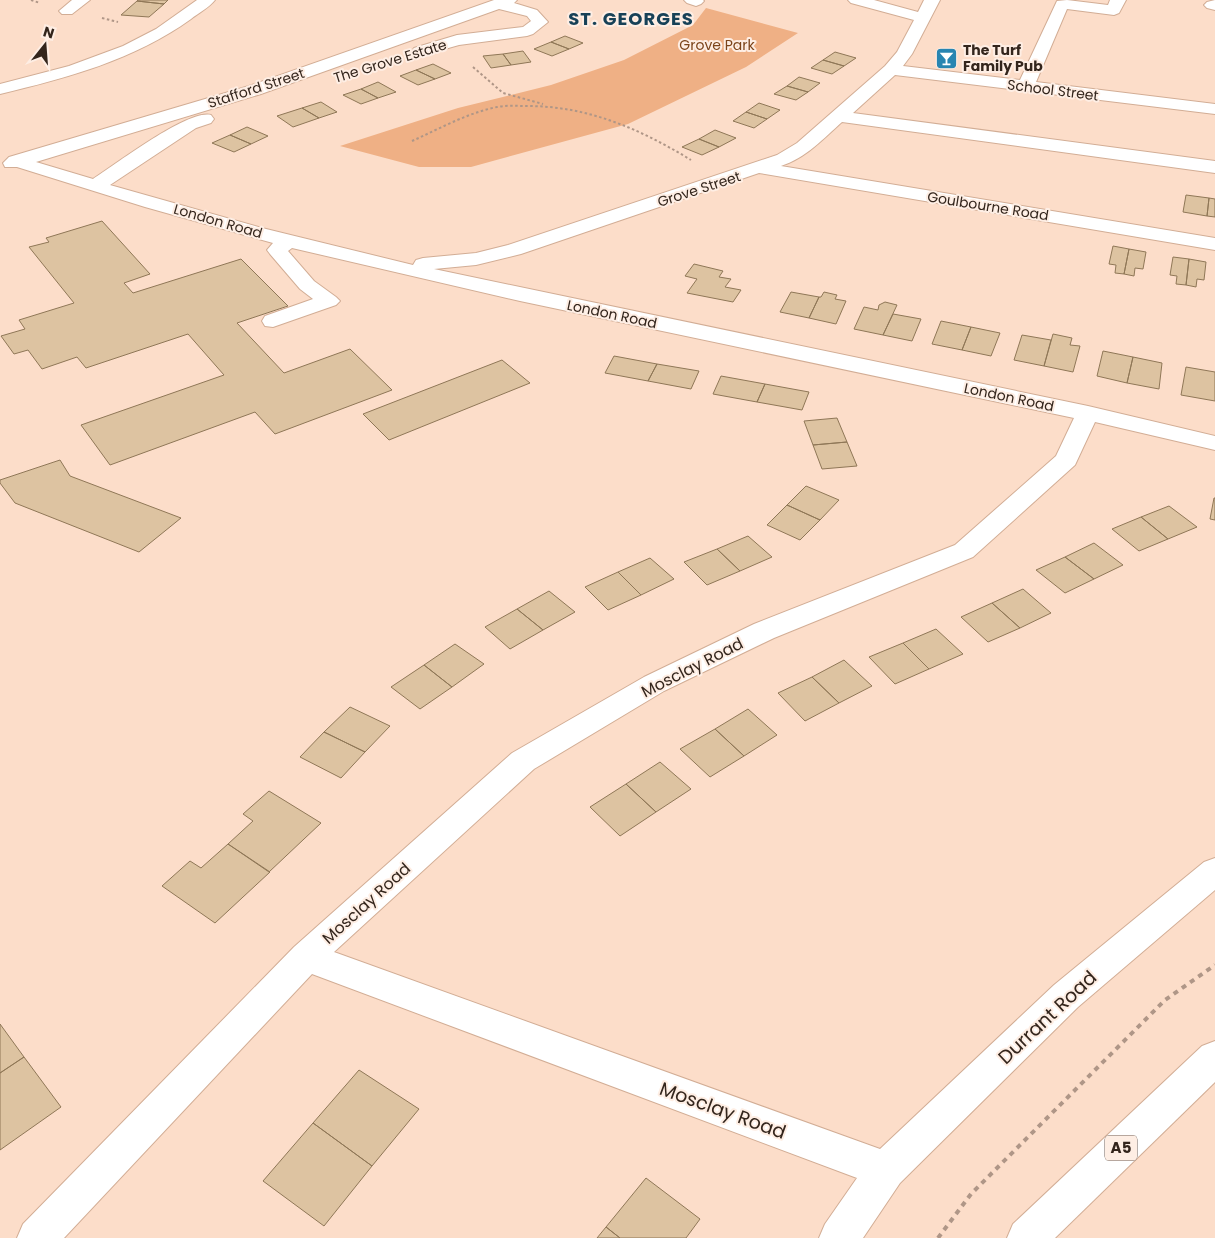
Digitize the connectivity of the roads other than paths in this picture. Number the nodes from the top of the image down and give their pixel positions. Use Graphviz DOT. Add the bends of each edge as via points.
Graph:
graph roads {
  1 [pos="82,0"];
  2 [pos="207,0"];
  3 [pos="856,0"];
  4 [pos="932,0"];
  5 [pos="1118,0"];
  6 [pos="504,2"];
  7 [pos="67,11"];
  8 [pos="922,18"];
  9 [pos="408,55"];
  10 [pos="360,70"];
  11 [pos="890,70"];
  12 [pos="1024,87"];
  13 [pos="0,89"];
  14 [pos="1215,109"];
  15 [pos="839,116"];
  16 [pos="8,164"];
  17 [pos="1215,167"];
  18 [pos="760,168"];
  19 [pos="95,186"];
  20 [pos="288,241"];
  21 [pos="1215,244"];
  22 [pos="399,266"];
  23 [pos="273,321"];
  24 [pos="1088,413"];
  25 [pos="1215,443"];
  26 [pos="1215,871"];
  27 [pos="306,957"];
  28 [pos="1215,1058"];
  29 [pos="886,1170"];
  30 [pos="37,1238"];
  31 [pos="839,1238"];
  32 [pos="1027,1238"];
  1 -- 7 [label="street"];
  2 -- 13 [label="street" via="148,40 111,57"];
  3 -- 8 [label="street"];
  4 -- 8 [label="street, Grove Street"];
  5 -- 12 [label="street" via="1114,10 1062,4"];
  6 -- 9 [label="street, The Grove Estate" via="532,13 540,22 527,31 457,40"];
  6 -- 16 [label="street, Stafford Street" via="255,90"];
  8 -- 11 [label="street, Grove Street" via="904,54"];
  10 -- 19 [label="street, The Grove Estate" via="190,124"];
  11 -- 12 [label="street, School Street"];
  11 -- 15 [label="street, Grove Street"];
  12 -- 14 [label="street, School Street"];
  15 -- 17 [label="street"];
  15 -- 18 [label="street, Grove Street" via="803,147"];
  16 -- 19 [label="street, London Road"];
  18 -- 21 [label="street, Goulbourne Road"];
  18 -- 22 [label="street, Grove Street" via="514,250 476,259"];
  19 -- 20 [label="street, London Road"];
  20 -- 22 [label="street, London Road"];
  20 -- 23 [label="street" via="277,250 307,285 329,301"];
  22 -- 24 [label="street, London Road" via="599,312"];
  24 -- 25 [label="street, London Road"];
  24 -- 27 [label="street, Mosclay Road" via="1066,460 964,551 764,631 654,684 523,761"];
  26 -- 29 [label="street, Durrant Road" via="1066,996"];
  27 -- 29 [label="street, Mosclay Road"];
  27 -- 30 [label="street, Mosclay Road"];
  28 -- 32 [label="street, A5"];
  29 -- 31 [label="street, Durrant Road"];
}
